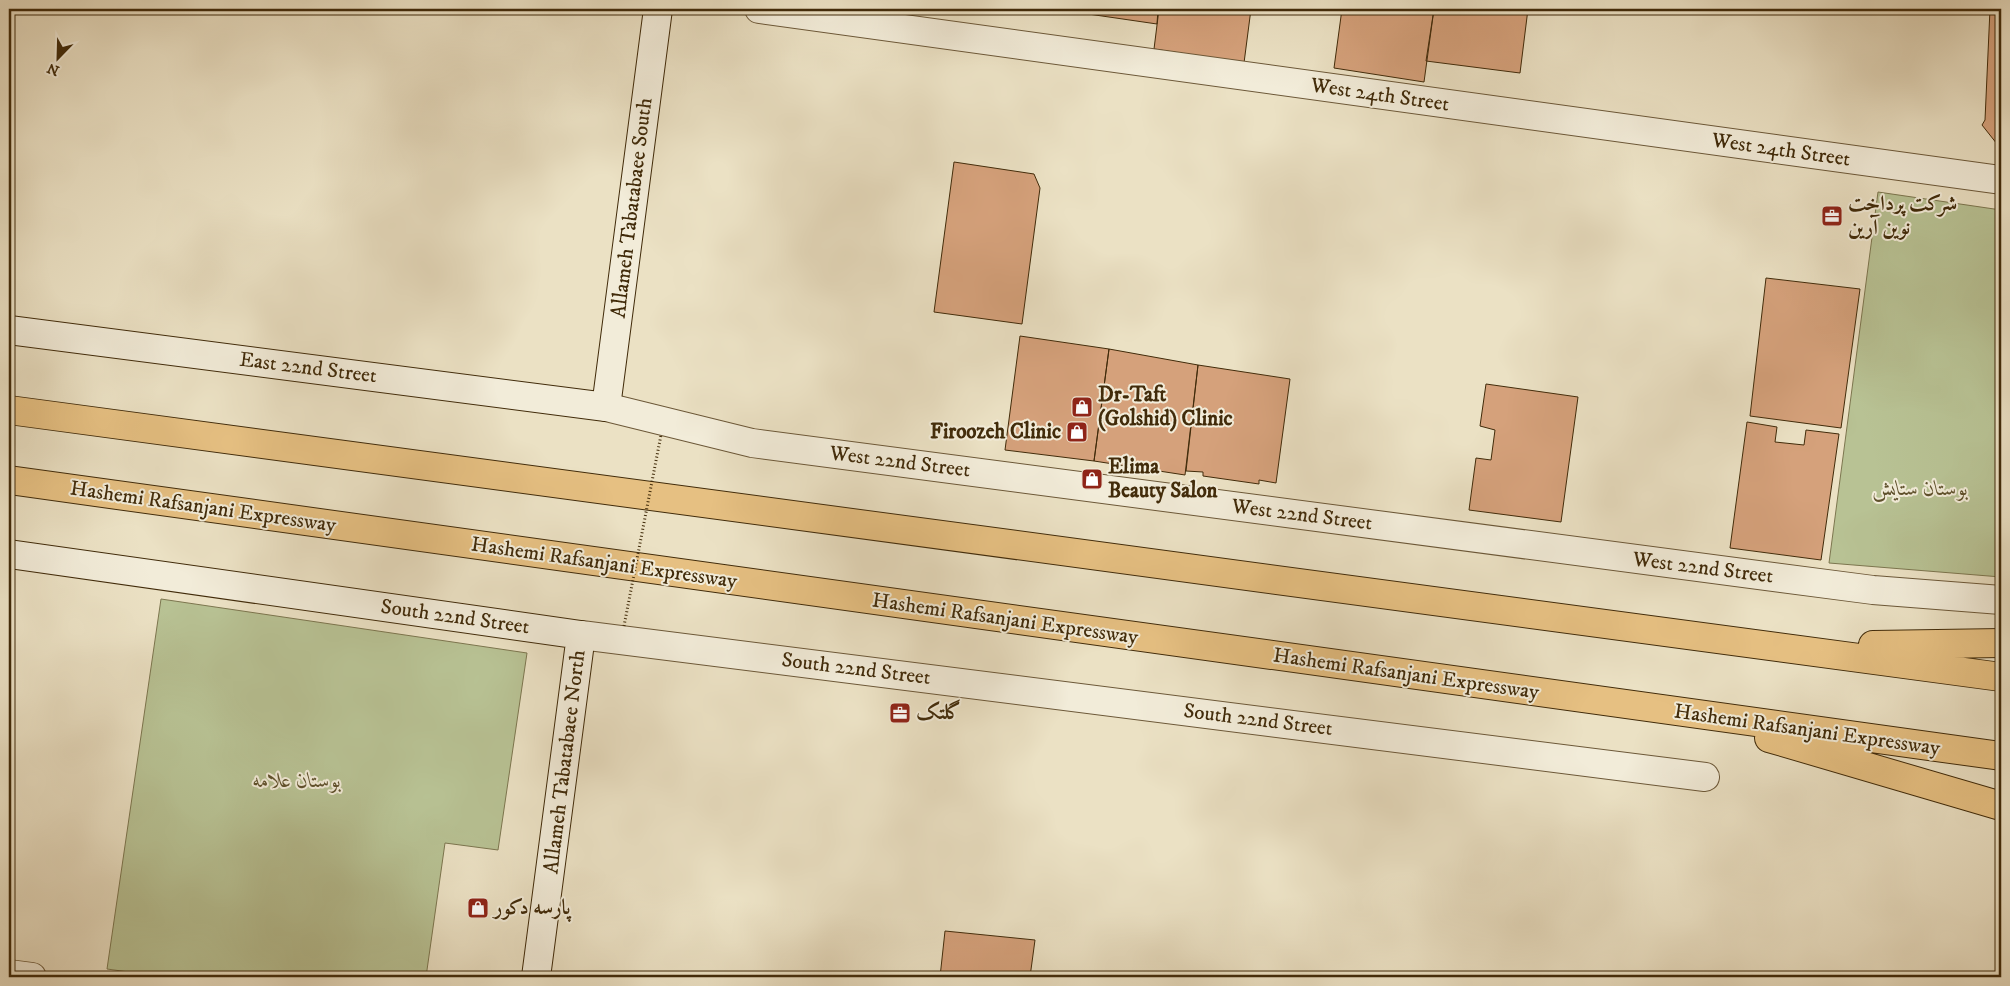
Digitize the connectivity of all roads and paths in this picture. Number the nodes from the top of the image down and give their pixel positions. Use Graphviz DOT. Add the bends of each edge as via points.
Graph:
graph roads {
  1 [pos="658,9"];
  2 [pos="759,9"];
  3 [pos="2001,180"];
  4 [pos="9,330"];
  5 [pos="606,407"];
  6 [pos="9,410"];
  7 [pos="661,436"];
  8 [pos="9,480"];
  9 [pos="9,554"];
  10 [pos="2001,600"];
  11 [pos="624,626"];
  12 [pos="581,635"];
  13 [pos="2001,644"];
  14 [pos="1783,646"];
  15 [pos="2001,676"];
  16 [pos="1679,712"];
  17 [pos="2001,756"];
  18 [pos="1705,777"];
  19 [pos="2001,806"];
  20 [pos="9,974"];
  21 [pos="32,977"];
  22 [pos="536,977"];
  1 -- 5 [label="street, Allameh Tabatabaee South"];
  2 -- 3 [label="street, West 24th Street"];
  4 -- 5 [label="street, East 22nd Street"];
  5 -- 10 [label="street, West 22nd Street" via="752,443 1873,590"];
  6 -- 14 [label="highway"];
  7 -- 11 [label="path, bridge"];
  8 -- 16 [label="highway, Hashemi Rafsanjani Expressway"];
  9 -- 12 [label="street, South 22nd Street"];
  12 -- 18 [label="street, South 22nd Street"];
  12 -- 22 [label="street, Allameh Tabatabaee North"];
  13 -- 14 [label="highway"];
  14 -- 15 [label="highway"];
  16 -- 17 [label="highway, Hashemi Rafsanjani Expressway"];
  16 -- 19 [label="highway"];
  20 -- 21 [label="street"];
}
